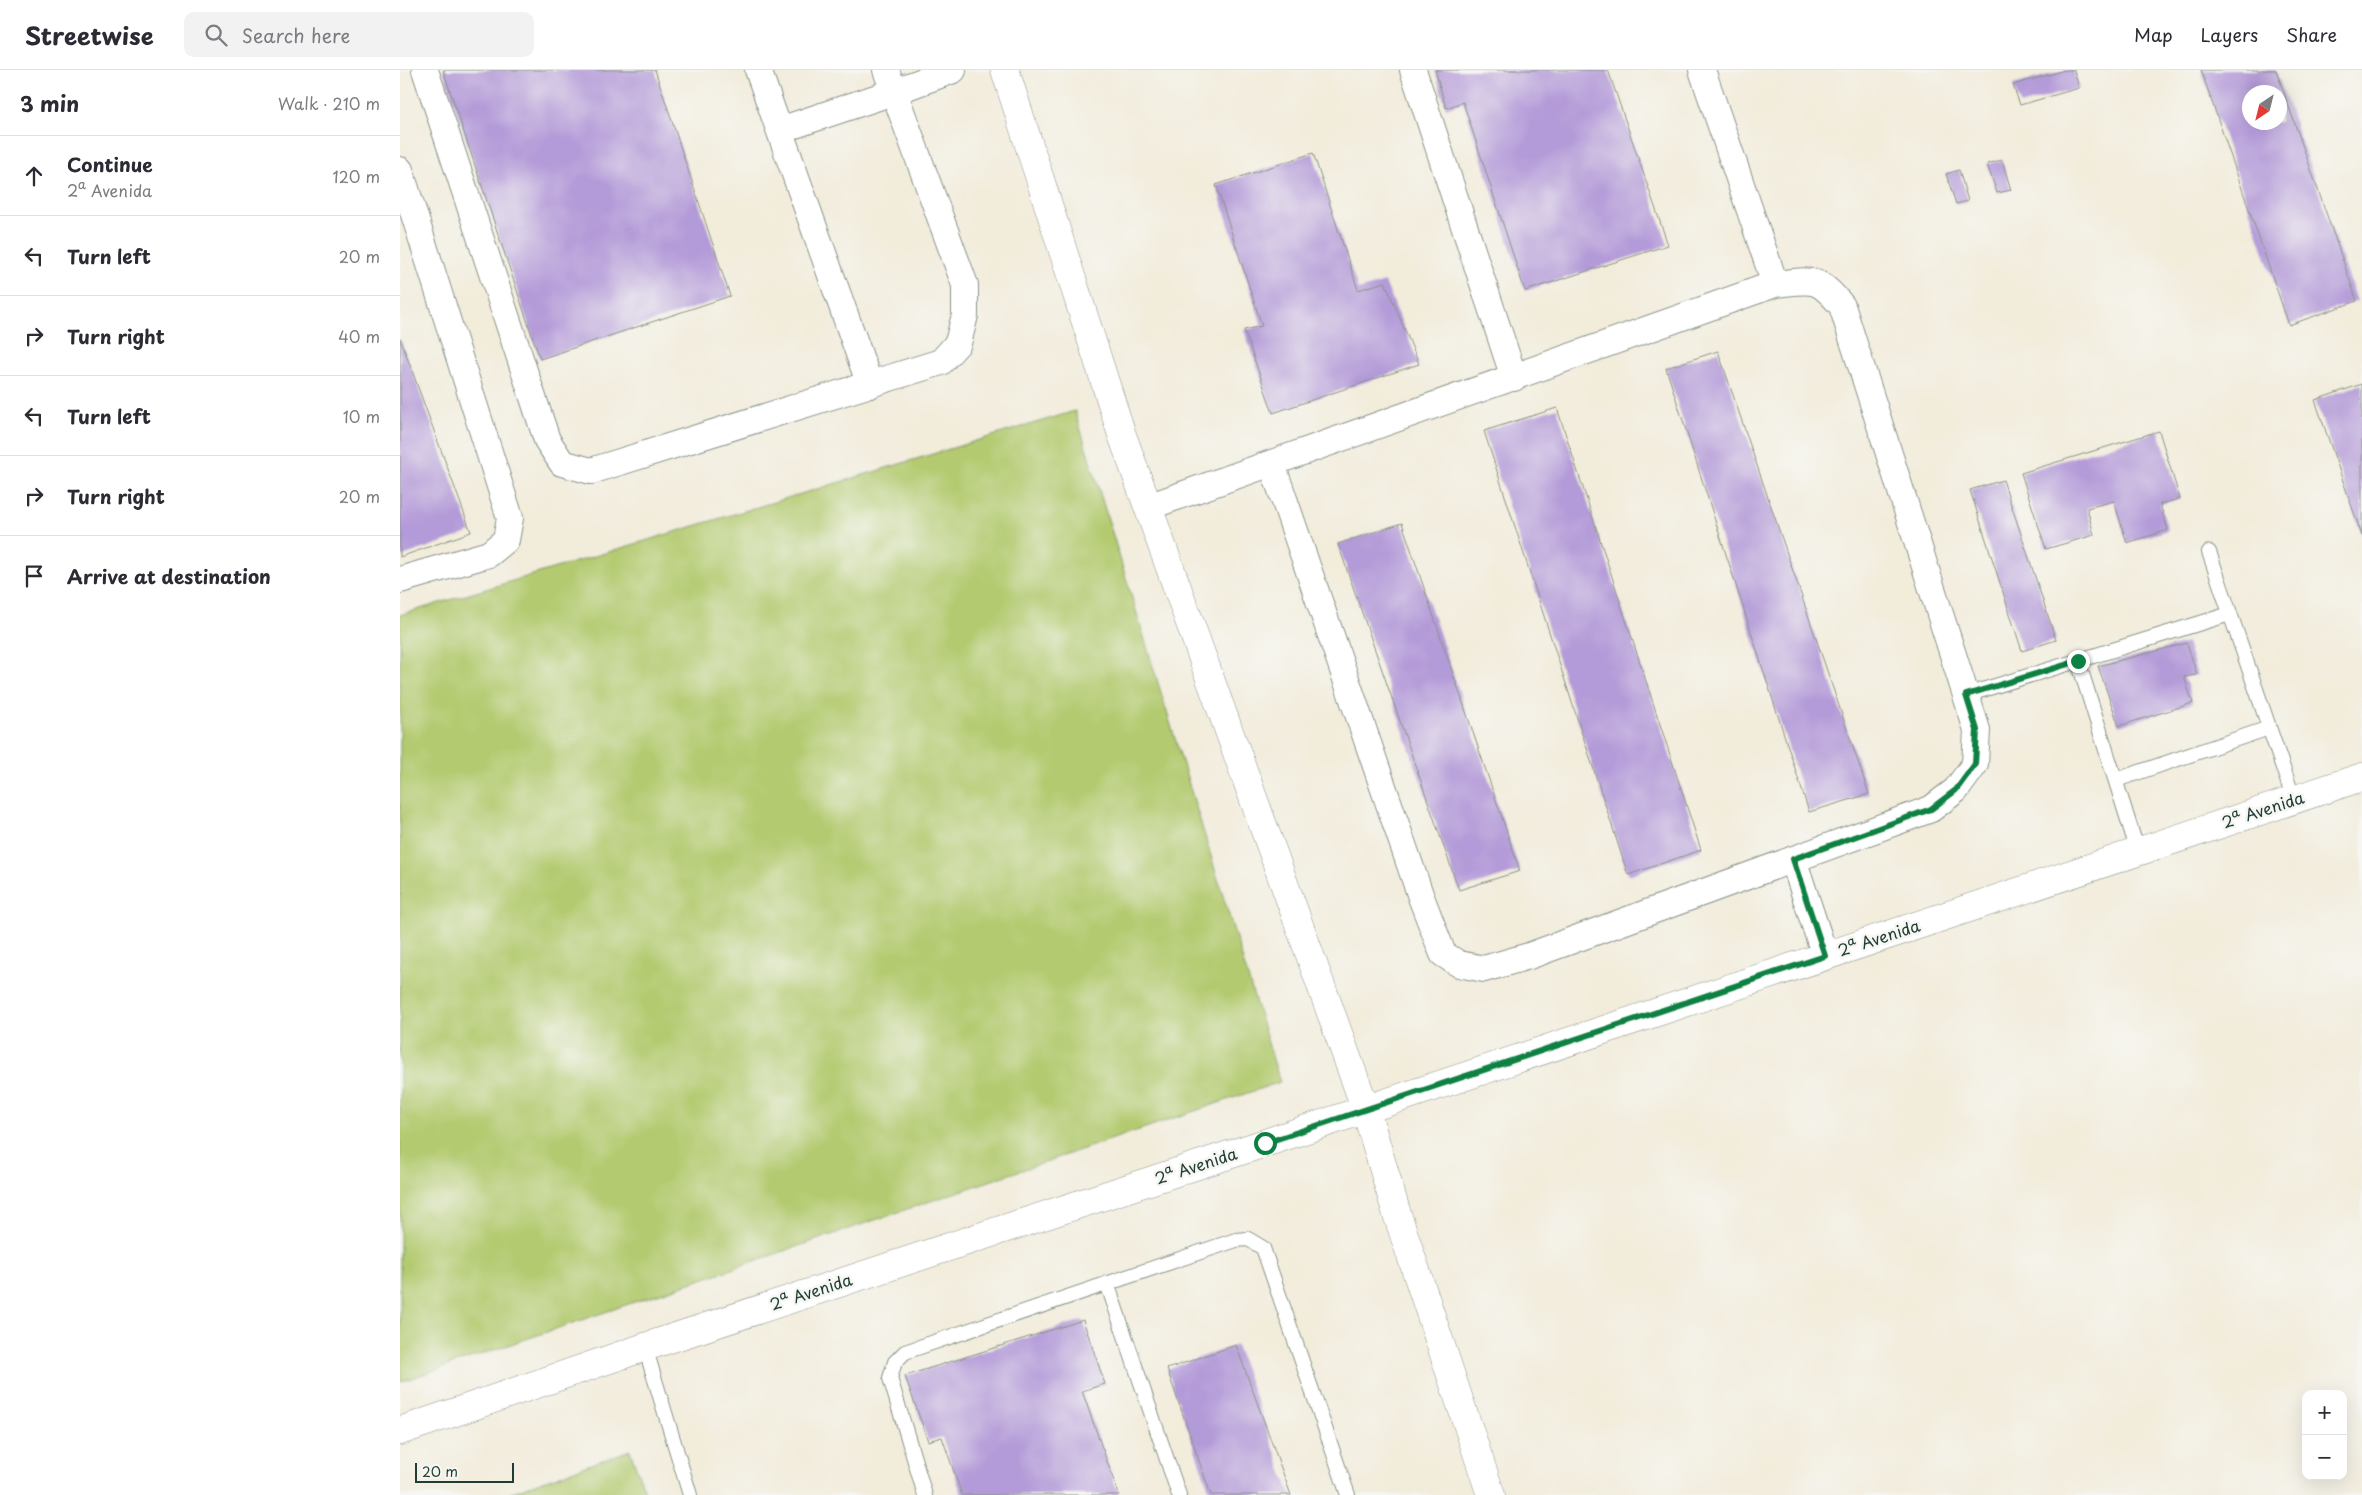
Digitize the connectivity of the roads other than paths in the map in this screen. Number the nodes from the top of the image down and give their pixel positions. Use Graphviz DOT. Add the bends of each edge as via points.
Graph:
graph roads {
  1 [pos="424,70"];
  2 [pos="758,70"];
  3 [pos="953,70"];
  4 [pos="1004,70"];
  5 [pos="1413,70"];
  6 [pos="1702,70"];
  7 [pos="890,81"];
  8 [pos="780,130"];
  9 [pos="400,170"];
  10 [pos="1776,284"];
  11 [pos="1514,378"];
  12 [pos="870,385"];
  13 [pos="1272,464"];
  14 [pos="1148,507"];
  15 [pos="2208,552"];
  16 [pos="400,580"];
  17 [pos="2230,614"];
  18 [pos="2078,661"];
  19 [pos="1966,695"];
  20 [pos="2269,728"];
  21 [pos="2362,777"];
  22 [pos="2116,780"];
  23 [pos="2294,800"];
  24 [pos="2138,852"];
  25 [pos="1793,859"];
  26 [pos="1825,956"];
  27 [pos="1366,1110"];
  28 [pos="1108,1283"];
  29 [pos="645,1347"];
  30 [pos="400,1431"];
  31 [pos="690,1495"];
  32 [pos="925,1495"];
  33 [pos="1179,1495"];
  34 [pos="1348,1495"];
  35 [pos="1491,1495"];
  1 -- 12 [label="street" via="547,440 562,463 591,471"];
  2 -- 8 [label="street"];
  3 -- 7 [label="street"];
  4 -- 14 [label="street"];
  5 -- 11 [label="street"];
  6 -- 10 [label="street"];
  7 -- 8 [label="street"];
  7 -- 12 [label="street" via="965,285 965,315 958,343 941,362"];
  8 -- 12 [label="street"];
  9 -- 16 [label="street" via="510,518 506,540 489,554"];
  10 -- 11 [label="street"];
  10 -- 19 [label="street" via="1808,280 1826,287 1842,306"];
  11 -- 13 [label="street"];
  13 -- 14 [label="street"];
  13 -- 25 [label="street" via="1443,954 1459,964 1484,969 1529,956"];
  14 -- 27 [label="street"];
  15 -- 17 [label="lane"];
  17 -- 18 [label="lane"];
  17 -- 20 [label="lane"];
  18 -- 19 [label="lane"];
  18 -- 22 [label="lane"];
  19 -- 25 [label="street" via="1977,730 1975,764 1956,790 1931,809"];
  20 -- 22 [label="lane"];
  20 -- 23 [label="lane"];
  21 -- 23 [label="street, 2ª Avenida"];
  22 -- 24 [label="lane"];
  23 -- 24 [label="street, 2ª Avenida"];
  24 -- 26 [label="street, 2ª Avenida"];
  25 -- 26 [label="street"];
  26 -- 27 [label="street, 2ª Avenida"];
  27 -- 29 [label="street, 2ª Avenida"];
  27 -- 35 [label="street" via="1396,1211"];
  28 -- 32 [label="lane" via="905,1352 896,1362 890,1378"];
  28 -- 33 [label="lane"];
  28 -- 34 [label="lane" via="1236,1240 1248,1239 1263,1248"];
  29 -- 30 [label="street, 2ª Avenida"];
  29 -- 31 [label="lane"];
}
